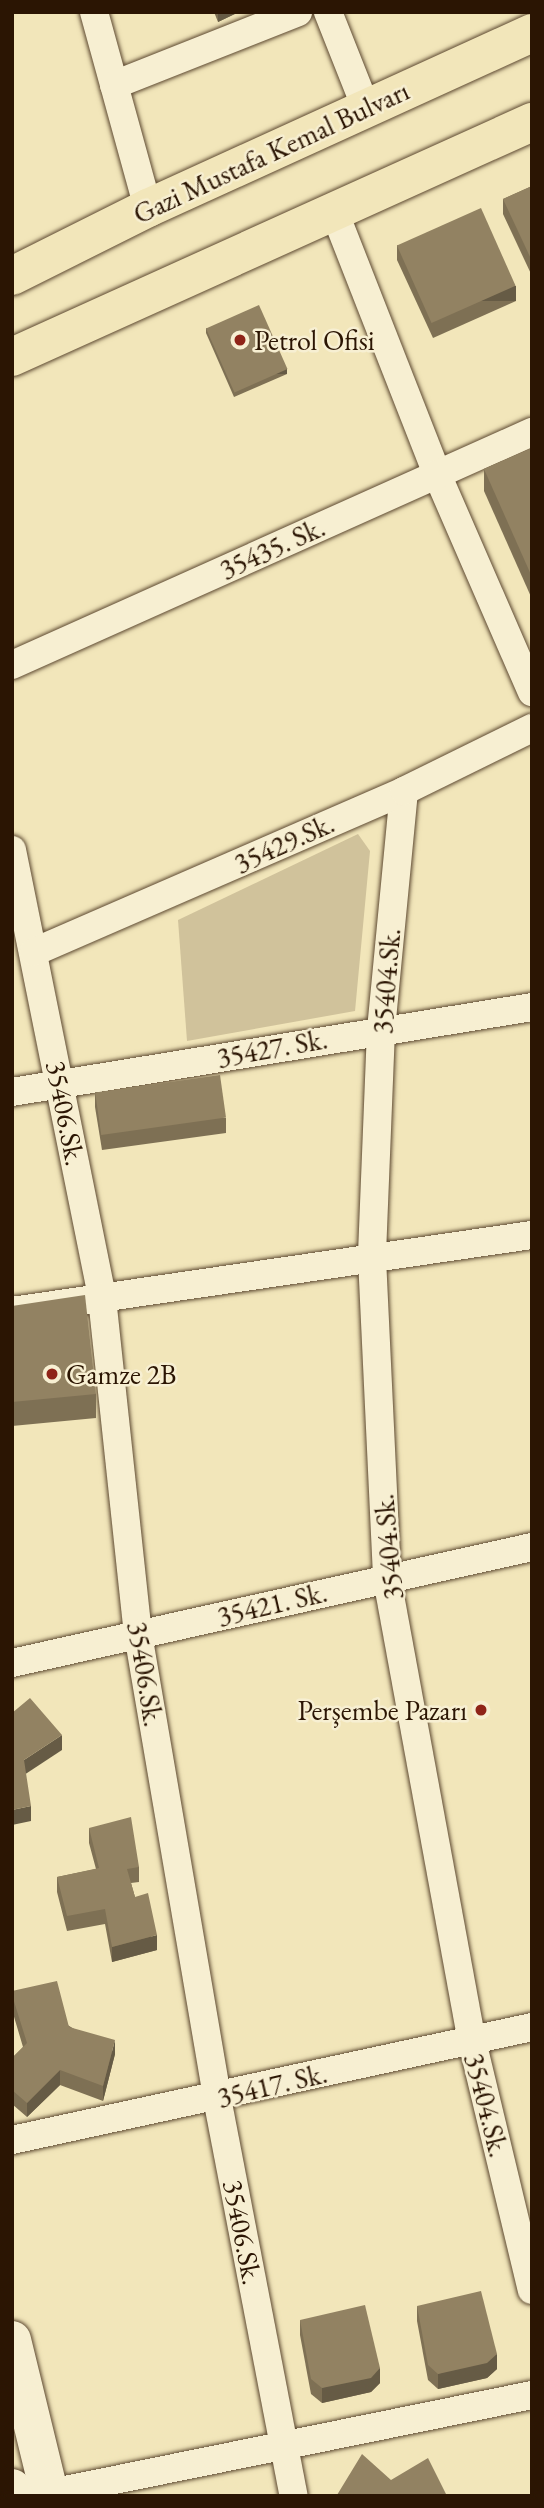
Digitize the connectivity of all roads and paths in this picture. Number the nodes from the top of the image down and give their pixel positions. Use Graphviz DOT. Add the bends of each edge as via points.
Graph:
graph roads {
  1 [pos="94,12"];
  2 [pos="298,12"];
  3 [pos="328,12"];
  4 [pos="532,33"];
  5 [pos="114,85"];
  6 [pos="366,108"];
  7 [pos="532,122"];
  8 [pos="148,208"];
  9 [pos="334,211"];
  10 [pos="12,276"];
  11 [pos="12,357"];
  12 [pos="532,432"];
  13 [pos="437,474"];
  14 [pos="12,665"];
  15 [pos="532,692"];
  16 [pos="532,728"];
  17 [pos="404,791"];
  18 [pos="12,850"];
  19 [pos="34,953"];
  20 [pos="532,1007"];
  21 [pos="381,1030"];
  22 [pos="61,1084"];
  23 [pos="12,1092"];
  24 [pos="532,1235"];
  25 [pos="372,1258"];
  26 [pos="102,1298"];
  27 [pos="12,1311"];
  28 [pos="532,1546"];
  29 [pos="387,1578"];
  30 [pos="138,1634"];
  31 [pos="12,1664"];
  32 [pos="532,2028"];
  33 [pos="472,2041"];
  34 [pos="217,2098"];
  35 [pos="12,2140"];
  36 [pos="532,2290"];
  37 [pos="12,2340"];
  38 [pos="532,2395"];
  39 [pos="284,2445"];
  40 [pos="12,2488"];
  41 [pos="37,2495"];
  42 [pos="294,2496"];
  1 -- 5 [label="street"];
  2 -- 5 [label="street"];
  3 -- 6 [label="street"];
  4 -- 6 [label="highway, Gazi Mustafa Kemal Bulvarı"];
  5 -- 8 [label="street"];
  6 -- 8 [label="highway, Gazi Mustafa Kemal Bulvarı"];
  7 -- 9 [label="highway"];
  8 -- 10 [label="highway, Gazi Mustafa Kemal Bulvarı"];
  9 -- 11 [label="highway"];
  9 -- 13 [label="street"];
  12 -- 13 [label="street, 35435. Sk."];
  13 -- 14 [label="street, 35435. Sk."];
  13 -- 15 [label="street"];
  16 -- 17 [label="street, 35429.Sk."];
  17 -- 19 [label="street, 35429.Sk."];
  17 -- 21 [label="street, 35404.Sk."];
  18 -- 19 [label="street, 35406.Sk."];
  19 -- 22 [label="street, 35406.Sk."];
  20 -- 21 [label="street, 35427. Sk."];
  21 -- 22 [label="street, 35427. Sk."];
  21 -- 25 [label="street, 35404.Sk."];
  22 -- 23 [label="street, 35427. Sk."];
  22 -- 26 [label="street, 35406.Sk."];
  24 -- 25 [label="street"];
  25 -- 26 [label="street"];
  25 -- 29 [label="street, 35404.Sk."];
  26 -- 27 [label="street"];
  26 -- 30 [label="street, 35406.Sk."];
  28 -- 29 [label="street, 35421. Sk."];
  29 -- 30 [label="street, 35421. Sk."];
  29 -- 33 [label="street, 35404.Sk."];
  30 -- 31 [label="street, 35421. Sk."];
  30 -- 34 [label="street, 35406.Sk."];
  32 -- 33 [label="street, 35417. Sk."];
  33 -- 34 [label="street, 35417. Sk."];
  33 -- 36 [label="street, 35404.Sk."];
  34 -- 35 [label="street, 35417. Sk."];
  34 -- 39 [label="street, 35406.Sk."];
  37 -- 41 [label="street"];
  38 -- 39 [label="street"];
  39 -- 41 [label="street"];
  39 -- 42 [label="street, 35406.Sk."];
  40 -- 41 [label="street"];
}
